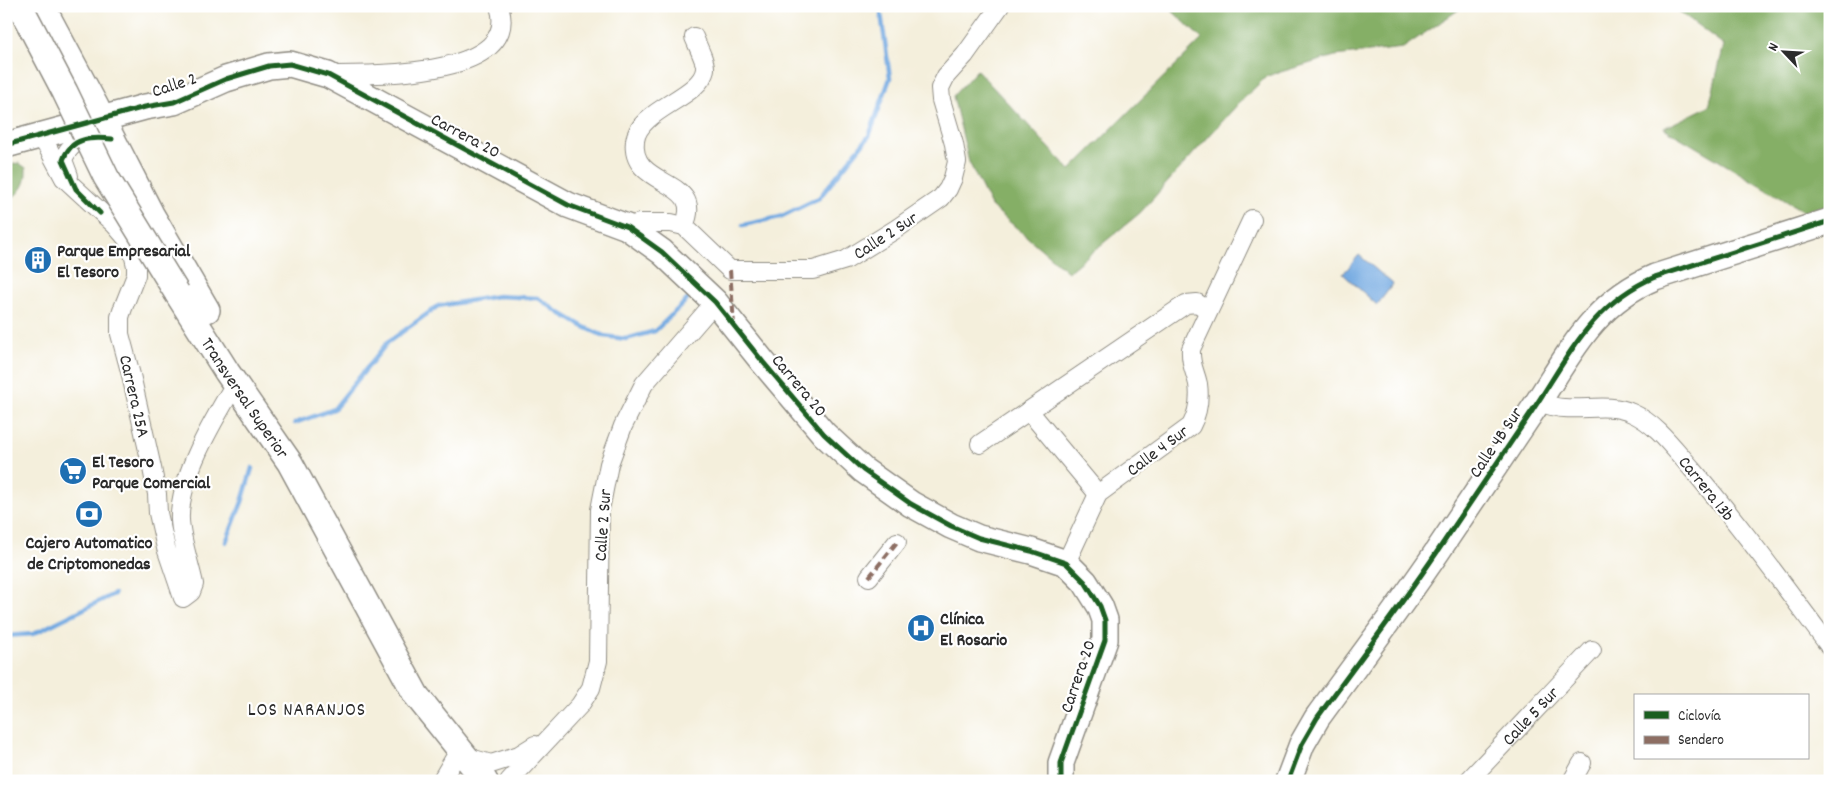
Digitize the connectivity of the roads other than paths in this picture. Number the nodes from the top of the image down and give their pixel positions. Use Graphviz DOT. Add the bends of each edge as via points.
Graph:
graph roads {
  1 [pos="20,6"];
  2 [pos="42,6"];
  3 [pos="499,6"];
  4 [pos="1000,6"];
  5 [pos="694,37"];
  6 [pos="328,75"];
  7 [pos="107,129"];
  8 [pos="24,140"];
  9 [pos="76,189"];
  10 [pos="100,213"];
  11 [pos="1252,219"];
  12 [pos="1820,223"];
  13 [pos="684,226"];
  14 [pos="627,227"];
  15 [pos="715,302"];
  16 [pos="1208,310"];
  17 [pos="235,384"];
  18 [pos="1539,402"];
  19 [pos="1029,411"];
  20 [pos="980,444"];
  21 [pos="288,459"];
  22 [pos="1098,494"];
  23 [pos="897,542"];
  24 [pos="1066,563"];
  25 [pos="870,577"];
  26 [pos="1830,647"];
  27 [pos="1592,650"];
  28 [pos="551,736"];
  29 [pos="463,753"];
  30 [pos="1582,763"];
  31 [pos="441,781"];
  32 [pos="485,781"];
  33 [pos="509,781"];
  34 [pos="1061,781"];
  35 [pos="1288,781"];
  36 [pos="1468,781"];
  37 [pos="1572,781"];
  1 -- 17 [label="street, Transversal Superior, bridge" via="106,177"];
  2 -- 7 [label="street"];
  3 -- 6 [label="street, Calle 2" via="502,17 496,41 480,55 421,71"];
  4 -- 13 [label="street, Calle 2 Sur" via="940,88 957,162 948,190 941,198 846,260 812,270 730,270"];
  5 -- 13 [label="street" via="706,68 703,77 643,122 634,140 638,160 644,168 676,189 689,202 690,214"];
  6 -- 7 [label="street, Calle 2" via="290,64 269,66 226,79 174,102 145,107"];
  6 -- 14 [label="street, Carrera 20" via="568,205"];
  7 -- 8 [label="street, Calle 2"];
  7 -- 9 [label="street, Carrera 25A" via="69,149 64,160"];
  7 -- 21 [label="street"];
  8 -- 9 [label="street, Carrera 25A" via="48,148 64,178"];
  8 -- 10 [label="street, Carrera 25A" via="62,189 79,205"];
  9 -- 10 [label="street, Carrera 25A"];
  10 -- 17 [label="street, Carrera 25A" via="127,239 136,266 136,276 120,317 120,334 152,468 166,548 183,598 191,592 194,584 180,522 184,486"];
  11 -- 16 [label="street, Calle 4 Sur"];
  12 -- 18 [label="street, Calle 4B Sur" via="1655,277 1632,288 1605,308 1588,328 1563,360"];
  13 -- 14 [label="street" via="639,223"];
  14 -- 15 [label="street, Carrera 20" via="662,252"];
  15 -- 24 [label="street, Carrera 20" via="824,434 862,470 911,504 951,526 979,538"];
  15 -- 28 [label="street, Calle 2 Sur" via="644,384 623,426 609,464 600,510 598,661 591,688"];
  16 -- 19 [label="street" via="1197,304 1186,304"];
  16 -- 22 [label="street, Calle 4 Sur" via="1191,349 1191,362 1198,384 1198,412 1191,426"];
  17 -- 21 [label="street, Transversal Superior"];
  18 -- 26 [label="street, Carrera 13b" via="1566,408 1610,407 1632,412 1649,423 1708,488"];
  18 -- 35 [label="street, Calle 4B Sur" via="1430,562 1317,718 1302,744"];
  19 -- 20 [label="street"];
  19 -- 22 [label="street"];
  21 -- 29 [label="street, Transversal Superior" via="416,695"];
  22 -- 24 [label="street, Calle 4 Sur"];
  23 -- 25 [label="street"];
  24 -- 34 [label="street, Carrera 20" via="1085,582 1100,606 1105,620 1105,640 1061,763"];
  27 -- 36 [label="street, Calle 5 Sur"];
  28 -- 29 [label="street, Calle 2 Sur" via="520,755 491,764"];
  28 -- 33 [label="street, Calle 2 Sur"];
  29 -- 31 [label="street"];
  29 -- 32 [label="street, Transversal Superior"];
  30 -- 37 [label="street"];
}
